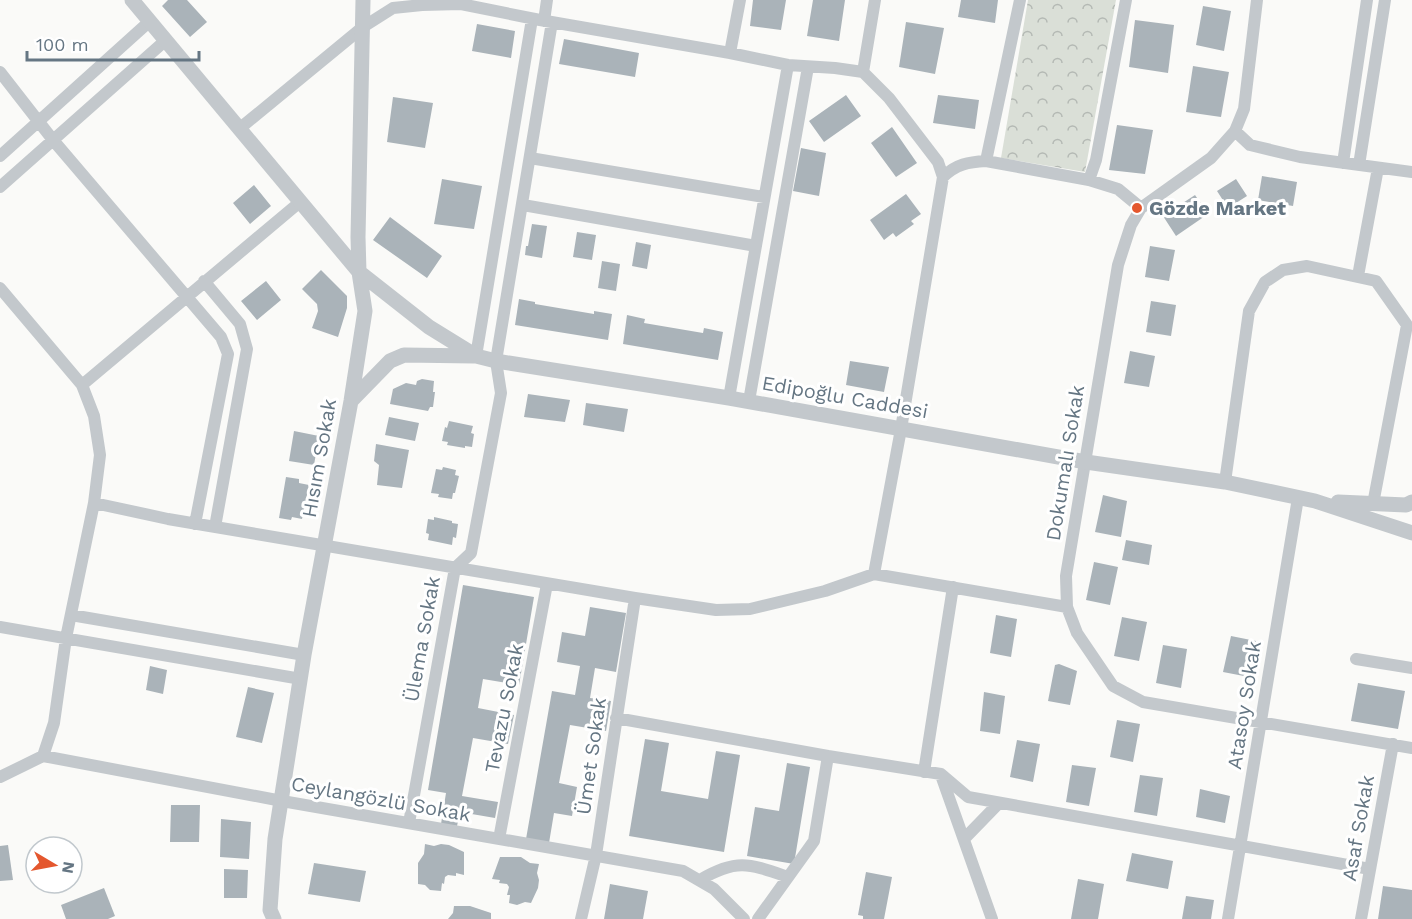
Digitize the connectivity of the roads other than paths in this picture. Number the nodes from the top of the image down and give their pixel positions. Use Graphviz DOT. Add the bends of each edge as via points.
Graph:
graph roads {
  1 [pos="363,0"];
  2 [pos="547,0"];
  3 [pos="740,0"];
  4 [pos="875,0"];
  5 [pos="1020,0"];
  6 [pos="1126,0"];
  7 [pos="1257,0"];
  8 [pos="1367,0"];
  9 [pos="1385,0"];
  10 [pos="137,2"];
  11 [pos="458,2"];
  12 [pos="150,21"];
  13 [pos="542,21"];
  14 [pos="363,27"];
  15 [pos="166,40"];
  16 [pos="730,53"];
  17 [pos="788,66"];
  18 [pos="808,67"];
  19 [pos="0,72"];
  20 [pos="862,72"];
  21 [pos="39,121"];
  22 [pos="239,129"];
  23 [pos="1234,131"];
  24 [pos="53,140"];
  25 [pos="0,156"];
  26 [pos="530,158"];
  27 [pos="986,161"];
  28 [pos="1343,163"];
  29 [pos="1359,165"];
  30 [pos="1378,168"];
  31 [pos="1412,172"];
  32 [pos="944,177"];
  33 [pos="1089,180"];
  34 [pos="0,187"];
  35 [pos="764,197"];
  36 [pos="300,202"];
  37 [pos="523,205"];
  38 [pos="1141,208"];
  39 [pos="756,246"];
  40 [pos="359,272"];
  41 [pos="1358,276"];
  42 [pos="204,281"];
  43 [pos="0,288"];
  44 [pos="188,295"];
  45 [pos="476,356"];
  46 [pos="496,362"];
  47 [pos="82,385"];
  48 [pos="729,398"];
  49 [pos="351,401"];
  50 [pos="749,401"];
  51 [pos="901,429"];
  52 [pos="1086,462"];
  53 [pos="1225,482"];
  54 [pos="1298,498"];
  55 [pos="1314,501"];
  56 [pos="1412,502"];
  57 [pos="94,503"];
  58 [pos="1373,504"];
  59 [pos="195,524"];
  60 [pos="214,527"];
  61 [pos="1412,533"];
  62 [pos="325,546"];
  63 [pos="455,568"];
  64 [pos="874,574"];
  65 [pos="547,584"];
  66 [pos="953,587"];
  67 [pos="635,598"];
  68 [pos="1067,607"];
  69 [pos="70,615"];
  70 [pos="0,627"];
  71 [pos="66,638"];
  72 [pos="304,655"];
  73 [pos="1356,659"];
  74 [pos="1412,668"];
  75 [pos="301,679"];
  76 [pos="616,718"];
  77 [pos="1261,722"];
  78 [pos="1393,744"];
  79 [pos="1412,748"];
  80 [pos="43,756"];
  81 [pos="828,756"];
  82 [pos="924,772"];
  83 [pos="941,774"];
  84 [pos="0,777"];
  85 [pos="282,801"];
  86 [pos="999,803"];
  87 [pos="409,824"];
  88 [pos="499,839"];
  89 [pos="964,839"];
  90 [pos="1240,846"];
  91 [pos="596,855"];
  92 [pos="1370,869"];
  93 [pos="788,877"];
  94 [pos="700,880"];
  95 [pos="274,919"];
  96 [pos="580,919"];
  97 [pos="744,919"];
  98 [pos="758,919"];
  99 [pos="993,919"];
  100 [pos="1228,919"];
  101 [pos="1361,919"];
  1 -- 14 [label="street, Hısım Sokak"];
  2 -- 13 [label="street"];
  3 -- 16 [label="street"];
  4 -- 20 [label="street"];
  5 -- 27 [label="street"];
  6 -- 33 [label="street"];
  7 -- 23 [label="street, Dokumalı Sokak" via="1244,110"];
  8 -- 28 [label="street"];
  9 -- 29 [label="street"];
  10 -- 12 [label="street, Edipoğlu Caddesi"];
  11 -- 13 [label="street"];
  11 -- 14 [label="street" via="393,8"];
  12 -- 15 [label="street, Edipoğlu Caddesi"];
  12 -- 21 [label="street"];
  13 -- 16 [label="street"];
  13 -- 26 [label="street, Ülema Sokak"];
  13 -- 45 [label="street"];
  14 -- 22 [label="street"];
  14 -- 40 [label="street, Hısım Sokak"];
  15 -- 22 [label="street, Edipoğlu Caddesi"];
  15 -- 24 [label="street"];
  16 -- 17 [label="street"];
  17 -- 18 [label="street"];
  17 -- 35 [label="street"];
  18 -- 20 [label="street"];
  18 -- 50 [label="street"];
  19 -- 21 [label="street"];
  20 -- 32 [label="street" via="889,98 938,162"];
  21 -- 24 [label="street"];
  21 -- 25 [label="street"];
  22 -- 36 [label="street, Edipoğlu Caddesi"];
  23 -- 28 [label="street" via="1250,145"];
  23 -- 38 [label="street, Dokumalı Sokak" via="1211,158"];
  24 -- 34 [label="street"];
  24 -- 44 [label="street"];
  26 -- 35 [label="street"];
  26 -- 37 [label="street, Ülema Sokak"];
  27 -- 32 [label="street" via="969,162 951,169"];
  27 -- 33 [label="street"];
  28 -- 29 [label="street"];
  29 -- 30 [label="street"];
  30 -- 31 [label="street"];
  30 -- 41 [label="street"];
  32 -- 51 [label="street"];
  33 -- 38 [label="street" via="1118,189"];
  35 -- 39 [label="street"];
  36 -- 40 [label="street, Edipoğlu Caddesi"];
  36 -- 42 [label="street"];
  37 -- 39 [label="street"];
  37 -- 46 [label="street, Ülema Sokak"];
  38 -- 52 [label="street, Dokumalı Sokak" via="1118,265"];
  39 -- 48 [label="street"];
  40 -- 45 [label="street, Edipoğlu Caddesi" via="429,327"];
  40 -- 49 [label="street, Hısım Sokak" via="365,310"];
  41 -- 53 [label="street" via="1308,267 1283,270 1265,282 1249,311"];
  41 -- 58 [label="street" via="1376,281 1407,325"];
  42 -- 44 [label="street"];
  42 -- 60 [label="street" via="240,324 247,349"];
  43 -- 47 [label="street"];
  44 -- 47 [label="street"];
  44 -- 59 [label="street" via="221,337 228,354"];
  45 -- 46 [label="street, Edipoğlu Caddesi"];
  45 -- 49 [label="street" via="404,355 390,361"];
  46 -- 48 [label="street, Edipoğlu Caddesi"];
  46 -- 63 [label="street, Ülema Sokak" via="501,393 471,553"];
  47 -- 57 [label="street" via="94,416 100,455"];
  48 -- 50 [label="street, Edipoğlu Caddesi"];
  49 -- 62 [label="street, Hısım Sokak"];
  50 -- 51 [label="street, Edipoğlu Caddesi"];
  51 -- 52 [label="street, Edipoğlu Caddesi"];
  51 -- 64 [label="street"];
  52 -- 53 [label="street, Edipoğlu Caddesi"];
  52 -- 68 [label="street, Dokumalı Sokak" via="1066,576"];
  53 -- 54 [label="street, Edipoğlu Caddesi"];
  54 -- 55 [label="street, Edipoğlu Caddesi"];
  54 -- 77 [label="street, Atasoy Sokak"];
  55 -- 58 [label="street"];
  55 -- 61 [label="street"];
  56 -- 58 [label="street"];
  57 -- 59 [label="street"];
  57 -- 69 [label="street"];
  59 -- 60 [label="street"];
  60 -- 62 [label="street"];
  62 -- 63 [label="street"];
  62 -- 72 [label="street, Hısım Sokak"];
  63 -- 65 [label="street"];
  63 -- 87 [label="street, Ülema Sokak"];
  64 -- 66 [label="street"];
  64 -- 67 [label="street" via="825,591 750,609 716,610"];
  65 -- 67 [label="street"];
  65 -- 88 [label="street, Tevazu Sokak"];
  66 -- 68 [label="street"];
  66 -- 82 [label="street"];
  67 -- 76 [label="street, Ümet Sokak"];
  68 -- 77 [label="street, Dokumalı Sokak" via="1077,633 1113,686 1143,702"];
  69 -- 71 [label="street"];
  69 -- 72 [label="street"];
  70 -- 71 [label="street"];
  71 -- 75 [label="street"];
  71 -- 80 [label="street" via="54,723"];
  72 -- 75 [label="street, Hısım Sokak"];
  73 -- 74 [label="street"];
  75 -- 85 [label="street, Hısım Sokak"];
  76 -- 81 [label="street"];
  76 -- 91 [label="street, Ümet Sokak"];
  77 -- 78 [label="street, Dokumalı Sokak"];
  77 -- 90 [label="street, Atasoy Sokak"];
  78 -- 79 [label="street, Dokumalı Sokak"];
  78 -- 92 [label="street, Asaf Sokak"];
  80 -- 84 [label="street"];
  80 -- 85 [label="street, Ceylangözlü Sokak"];
  81 -- 82 [label="street"];
  81 -- 93 [label="street" via="814,841"];
  82 -- 83 [label="street"];
  83 -- 86 [label="street" via="968,797"];
  83 -- 89 [label="street"];
  85 -- 87 [label="street, Ceylangözlü Sokak"];
  85 -- 95 [label="street, Hısım Sokak" via="270,910"];
  86 -- 89 [label="street"];
  86 -- 90 [label="street"];
  87 -- 88 [label="street, Ceylangözlü Sokak"];
  88 -- 91 [label="street, Ceylangözlü Sokak"];
  89 -- 99 [label="street"];
  90 -- 92 [label="street"];
  90 -- 100 [label="street, Atasoy Sokak"];
  91 -- 94 [label="street, Ceylangözlü Sokak" via="683,871"];
  91 -- 96 [label="street, Ümet Sokak"];
  92 -- 101 [label="street, Asaf Sokak"];
  93 -- 94 [label="street" via="737,864"];
  93 -- 98 [label="street"];
  94 -- 97 [label="street, Ceylangözlü Sokak"];
}
